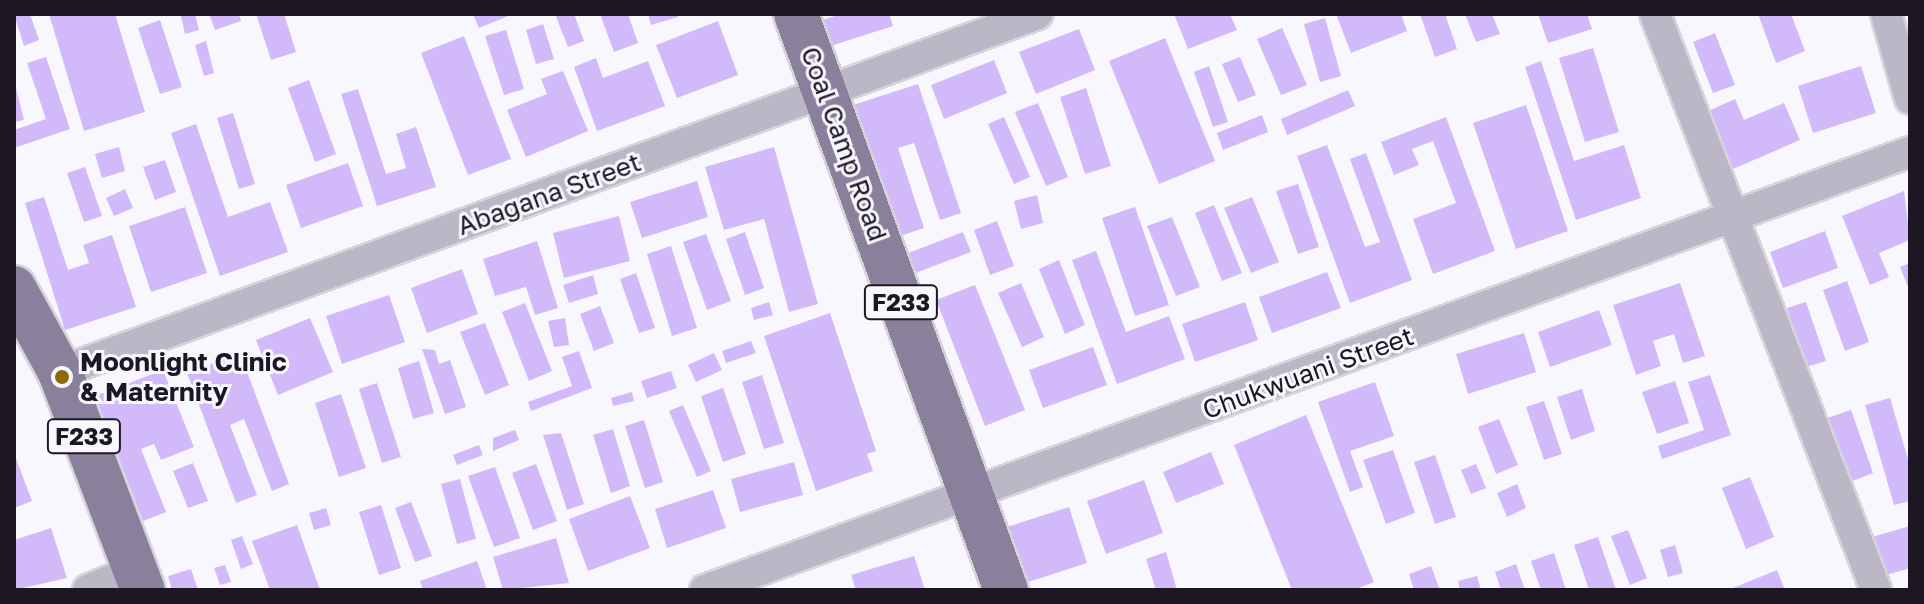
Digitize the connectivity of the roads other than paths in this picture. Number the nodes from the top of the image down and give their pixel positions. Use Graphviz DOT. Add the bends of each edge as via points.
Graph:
graph roads {
  1 [pos="796,14"];
  2 [pos="1038,14"];
  3 [pos="1655,14"];
  4 [pos="1886,14"];
  5 [pos="1908,67"];
  6 [pos="826,91"];
  7 [pos="1910,99"];
  8 [pos="1910,152"];
  9 [pos="1732,220"];
  10 [pos="14,288"];
  11 [pos="60,372"];
  12 [pos="971,495"];
  13 [pos="139,580"];
  14 [pos="88,590"];
  15 [pos="705,590"];
  16 [pos="1006,590"];
  17 [pos="1876,590"];
  1 -- 6 [label="main road, Coal Camp Road / F233"];
  2 -- 6 [label="street, Abagana Street"];
  3 -- 9 [label="street"];
  4 -- 5 [label="street"];
  5 -- 7 [label="street"];
  6 -- 11 [label="street, Abagana Street"];
  6 -- 12 [label="main road, Coal Camp Road / F233"];
  8 -- 9 [label="street, Chukwuani Street"];
  9 -- 12 [label="street, Chukwuani Street"];
  9 -- 17 [label="street" via="1779,322"];
  10 -- 11 [label="main road, F233"];
  11 -- 13 [label="main road, F233"];
  12 -- 15 [label="street, Chukwuani Street"];
  12 -- 16 [label="main road, Coal Camp Road / F233"];
  13 -- 14 [label="street"];
}
